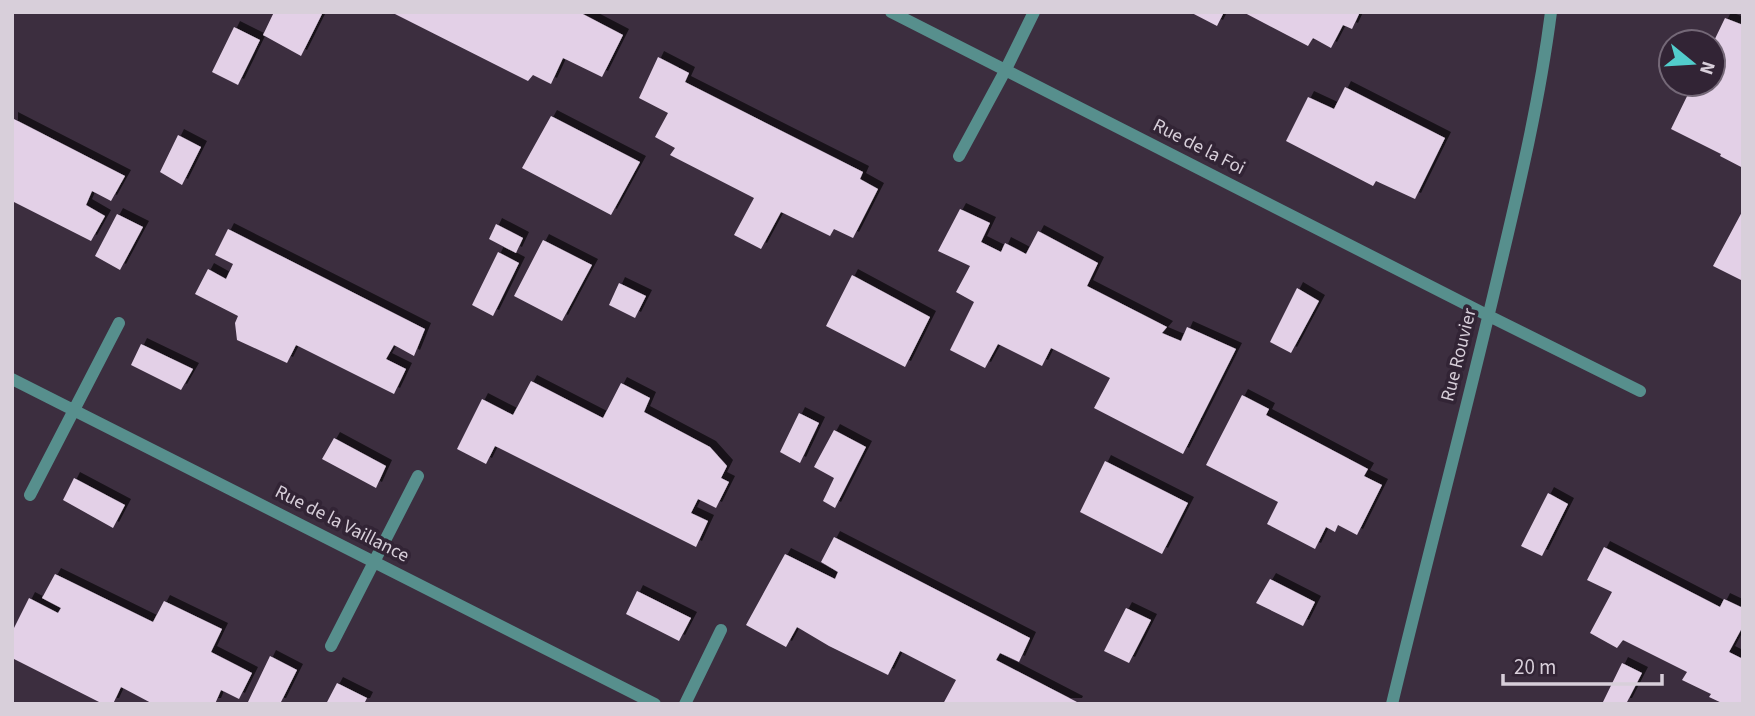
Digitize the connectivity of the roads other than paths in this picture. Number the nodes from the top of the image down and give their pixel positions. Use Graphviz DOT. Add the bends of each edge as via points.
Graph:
graph roads {
  1 [pos="891,12"];
  2 [pos="1034,12"];
  3 [pos="1551,12"];
  4 [pos="1005,71"];
  5 [pos="959,156"];
  6 [pos="1489,316"];
  7 [pos="118,323"];
  8 [pos="12,379"];
  9 [pos="1640,391"];
  10 [pos="73,410"];
  11 [pos="418,476"];
  12 [pos="30,495"];
  13 [pos="374,562"];
  14 [pos="722,630"];
  15 [pos="331,646"];
  16 [pos="654,704"];
  17 [pos="685,704"];
  18 [pos="1392,704"];
  1 -- 4 [label="street, Rue de la Foi"];
  2 -- 4 [label="street"];
  3 -- 6 [label="street, Rue Rouvier" via="1522,175"];
  4 -- 5 [label="street"];
  4 -- 6 [label="street, Rue de la Foi"];
  6 -- 9 [label="street, Rue de la Foi"];
  6 -- 18 [label="street, Rue Rouvier"];
  7 -- 10 [label="street"];
  8 -- 10 [label="street, Rue de la Vaillance"];
  10 -- 12 [label="street"];
  10 -- 13 [label="street, Rue de la Vaillance"];
  11 -- 13 [label="street"];
  13 -- 15 [label="street"];
  13 -- 16 [label="street, Rue de la Vaillance"];
  14 -- 17 [label="street"];
}
